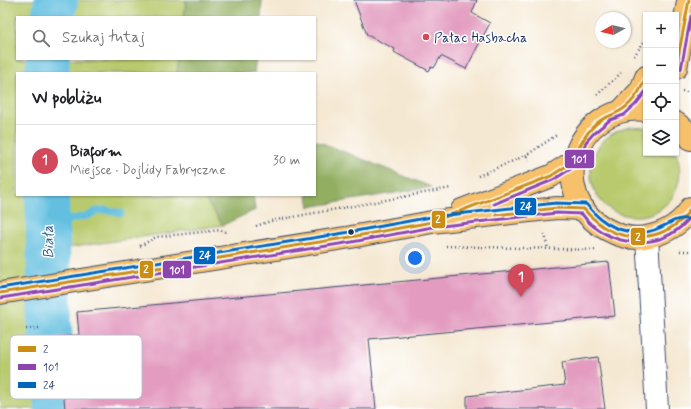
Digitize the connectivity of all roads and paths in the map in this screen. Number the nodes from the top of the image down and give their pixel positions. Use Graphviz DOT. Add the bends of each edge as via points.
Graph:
graph roads {
  1 [pos="685,7"];
  2 [pos="679,48"];
  3 [pos="643,84"];
  4 [pos="643,110"];
  5 [pos="621,111"];
  6 [pos="679,125"];
  7 [pos="691,139"];
  8 [pos="527,155"];
  9 [pos="574,161"];
  10 [pos="473,179"];
  11 [pos="452,188"];
  12 [pos="691,208"];
  13 [pos="584,209"];
  14 [pos="432,222"];
  15 [pos="683,224"];
  16 [pos="252,228"];
  17 [pos="227,233"];
  18 [pos="648,244"];
  19 [pos="441,246"];
  20 [pos="138,247"];
  21 [pos="602,250"];
  22 [pos="691,252"];
  23 [pos="10,292"];
  24 [pos="39,328"];
  25 [pos="26,329"];
  26 [pos="657,409"];
  1 -- 2 [label="highway"];
  3 -- 5 [label="highway" via="641,90"];
  4 -- 5 [label="highway"];
  5 -- 9 [label="highway" via="604,118 590,130 582,140"];
  6 -- 7 [label="highway"];
  8 -- 10 [label="path"];
  9 -- 13 [label="highway" via="574,185"];
  9 -- 14 [label="highway" via="552,176"];
  11 -- 16 [label="path" via="271,221"];
  12 -- 15 [label="highway"];
  13 -- 14 [label="highway" via="557,208"];
  13 -- 18 [label="highway" via="600,226"];
  14 -- 23 [label="highway"];
  15 -- 18 [label="highway" via="659,234"];
  17 -- 20 [label="path" via="221,230 156,237"];
  18 -- 22 [label="path"];
  18 -- 26 [label="lane"];
  19 -- 21 [label="path"];
  24 -- 25 [label="path"];
}
